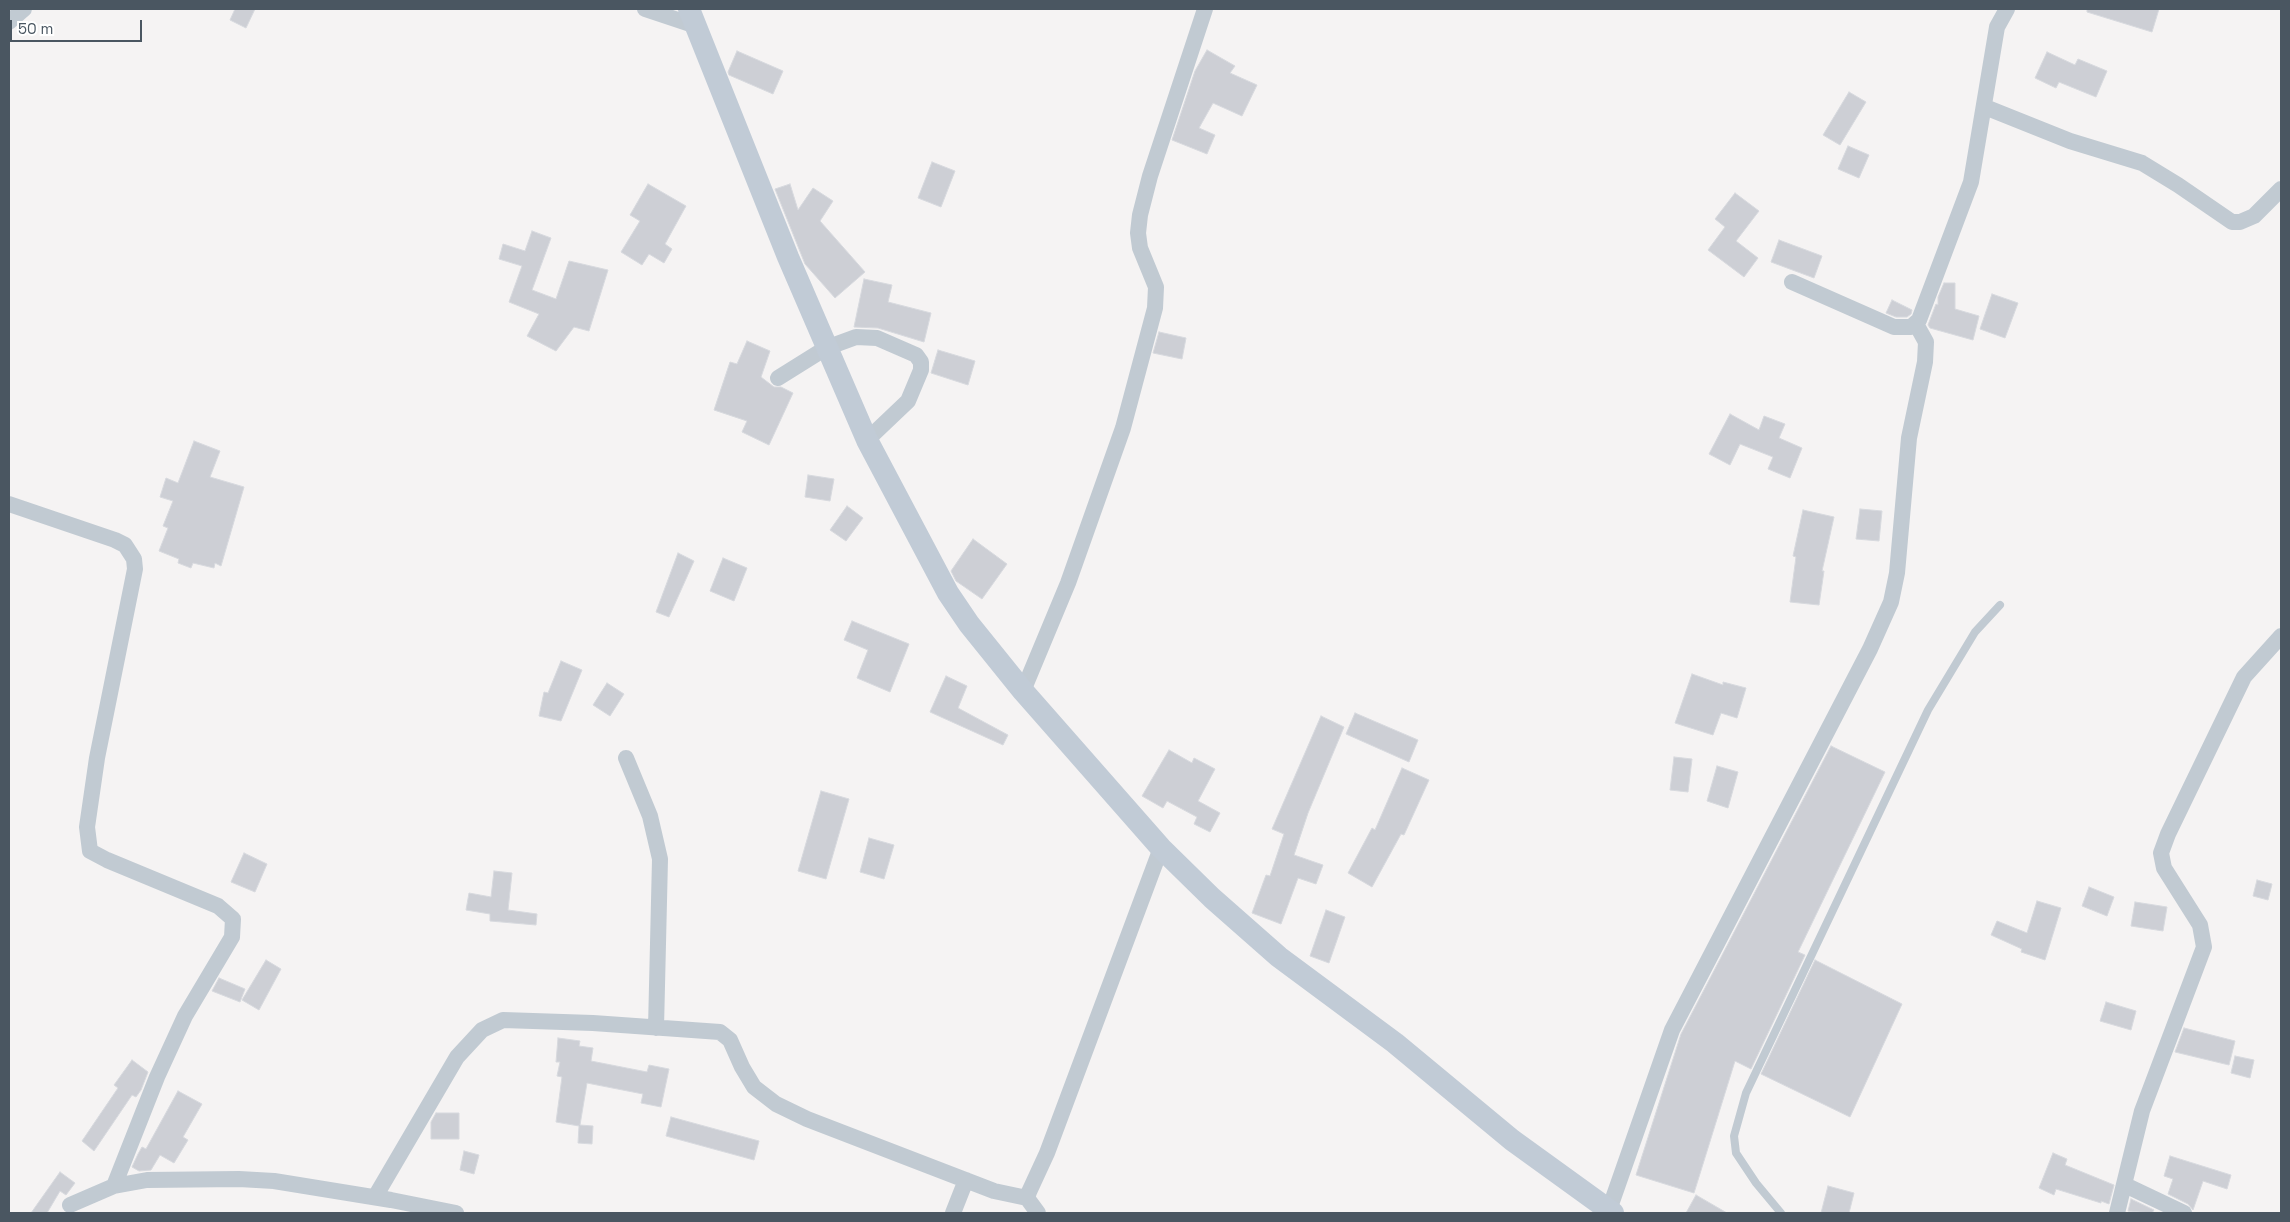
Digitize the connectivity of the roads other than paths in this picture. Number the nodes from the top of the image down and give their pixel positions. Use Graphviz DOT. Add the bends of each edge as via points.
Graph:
graph roads {
  1 [pos="24,9"];
  2 [pos="645,9"];
  3 [pos="1206,9"];
  4 [pos="2007,9"];
  5 [pos="692,17"];
  6 [pos="9,22"];
  7 [pos="1985,106"];
  8 [pos="2281,190"];
  9 [pos="1792,282"];
  10 [pos="1916,324"];
  11 [pos="826,348"];
  12 [pos="778,378"];
  13 [pos="868,440"];
  14 [pos="9,504"];
  15 [pos="2000,605"];
  16 [pos="2281,636"];
  17 [pos="1023,691"];
  18 [pos="626,758"];
  19 [pos="1161,848"];
  20 [pos="656,1028"];
  21 [pos="966,1180"];
  22 [pos="2125,1185"];
  23 [pos="114,1186"];
  24 [pos="374,1197"];
  25 [pos="1027,1198"];
  26 [pos="70,1205"];
  27 [pos="1611,1212"];
  28 [pos="456,1213"];
  29 [pos="953,1213"];
  30 [pos="1038,1213"];
  31 [pos="1781,1213"];
  32 [pos="2117,1213"];
  33 [pos="2184,1213"];
  1 -- 6 [label="street"];
  2 -- 5 [label="street"];
  3 -- 17 [label="street" via="1140,214 1140,248 1156,287 1154,308 1123,428 1068,583"];
  4 -- 7 [label="street" via="1997,27"];
  5 -- 11 [label="main road"];
  7 -- 8 [label="street" via="2070,141 2142,163 2232,222 2254,216"];
  7 -- 10 [label="street" via="1971,182 1932,291"];
  9 -- 10 [label="street" via="1894,327"];
  10 -- 27 [label="street" via="1926,342 1925,362 1908,438 1897,574 1891,602 1870,649 1672,1030"];
  11 -- 12 [label="street"];
  11 -- 13 [label="main road"];
  11 -- 13 [label="street" via="856,337 878,338 916,355 920,362 917,384 908,401"];
  13 -- 17 [label="main road" via="948,592 968,624"];
  14 -- 23 [label="street" via="115,540 125,545 134,559 136,569 97,758 87,827 90,851 218,906 233,919 232,937 185,1016"];
  15 -- 31 [label="lane" via="1975,632 1928,710 1746,1093 1734,1136 1736,1153"];
  16 -- 22 [label="street" via="2244,677 2161,853 2164,868 2200,926 2204,947 2142,1111"];
  17 -- 19 [label="main road"];
  18 -- 20 [label="street" via="650,816 660,859"];
  19 -- 25 [label="street" via="1047,1153"];
  19 -- 27 [label="main road" via="1279,957 1395,1043 1512,1140"];
  20 -- 21 [label="street" via="720,1032 730,1040 754,1087 776,1104"];
  20 -- 24 [label="street" via="503,1020 492,1024 457,1056"];
  21 -- 25 [label="street" via="994,1191"];
  21 -- 29 [label="street"];
  22 -- 32 [label="street"];
  22 -- 33 [label="street"];
  23 -- 24 [label="street" via="147,1180 239,1179 274,1181"];
  23 -- 26 [label="street"];
  24 -- 28 [label="street"];
  25 -- 30 [label="street"];
}
